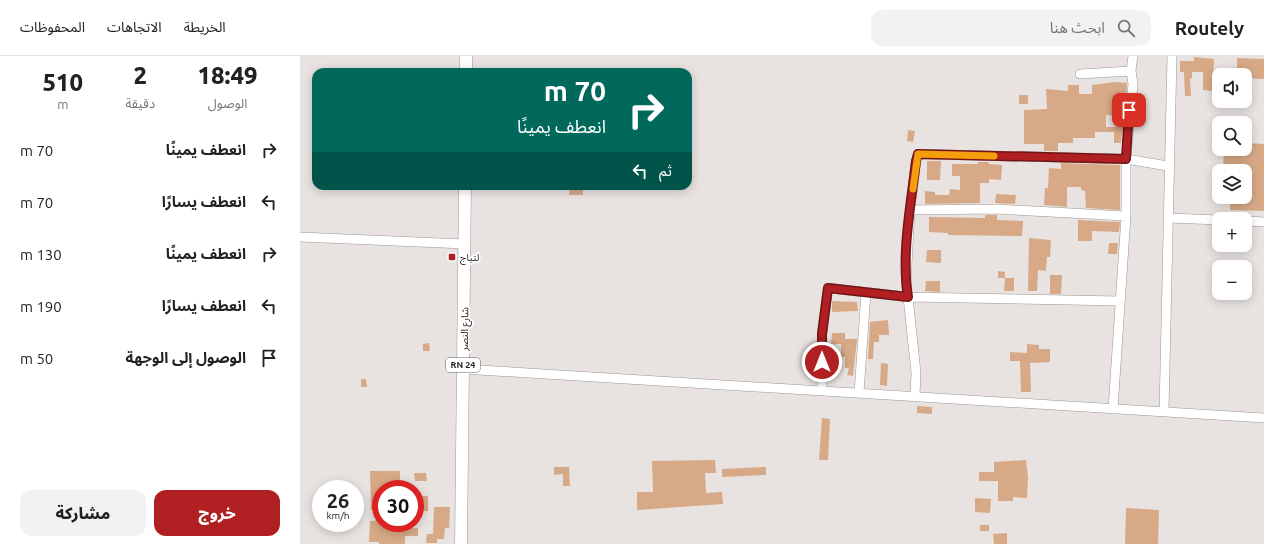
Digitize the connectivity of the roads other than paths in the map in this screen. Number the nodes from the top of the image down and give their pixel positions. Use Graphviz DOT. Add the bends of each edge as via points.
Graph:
graph roads {
  1 [pos="466,56"];
  2 [pos="1133,56"];
  3 [pos="1172,56"];
  4 [pos="466,68"];
  5 [pos="1132,71"];
  6 [pos="1080,74"];
  7 [pos="1126,159"];
  8 [pos="1168,166"];
  9 [pos="465,190"];
  10 [pos="910,210"];
  11 [pos="1126,216"];
  12 [pos="1169,218"];
  13 [pos="1212,220"];
  14 [pos="1252,221"];
  15 [pos="1264,222"];
  16 [pos="300,237"];
  17 [pos="465,244"];
  18 [pos="866,293"];
  19 [pos="908,297"];
  20 [pos="1120,301"];
  21 [pos="463,369"];
  22 [pos="822,390"];
  23 [pos="859,393"];
  24 [pos="915,396"];
  25 [pos="1113,408"];
  26 [pos="1164,412"];
  27 [pos="1264,418"];
  28 [pos="461,544"];
  1 -- 4 [label="main road"];
  2 -- 5 [label="street"];
  3 -- 8 [label="street"];
  5 -- 6 [label="street"];
  5 -- 7 [label="street"];
  7 -- 8 [label="street"];
  7 -- 10 [label="street" via="918,154"];
  7 -- 11 [label="street"];
  8 -- 12 [label="street"];
  9 -- 17 [label="main road, شارع النصر / RN 24"];
  10 -- 11 [label="street" via="995,209"];
  10 -- 19 [label="street" via="906,283"];
  11 -- 20 [label="street"];
  12 -- 13 [label="street"];
  12 -- 26 [label="street"];
  14 -- 15 [label="street"];
  16 -- 17 [label="street"];
  17 -- 21 [label="main road, شارع النصر / RN 24"];
  18 -- 19 [label="street"];
  18 -- 22 [label="street" via="828,288 822,334"];
  18 -- 23 [label="street"];
  19 -- 20 [label="street"];
  19 -- 24 [label="street" via="916,373"];
  20 -- 25 [label="street"];
  21 -- 22 [label="street"];
  21 -- 28 [label="main road, شارع النصر / RN 24"];
  22 -- 23 [label="street"];
  23 -- 24 [label="street"];
  24 -- 25 [label="street"];
  25 -- 26 [label="street"];
  26 -- 27 [label="street"];
}
